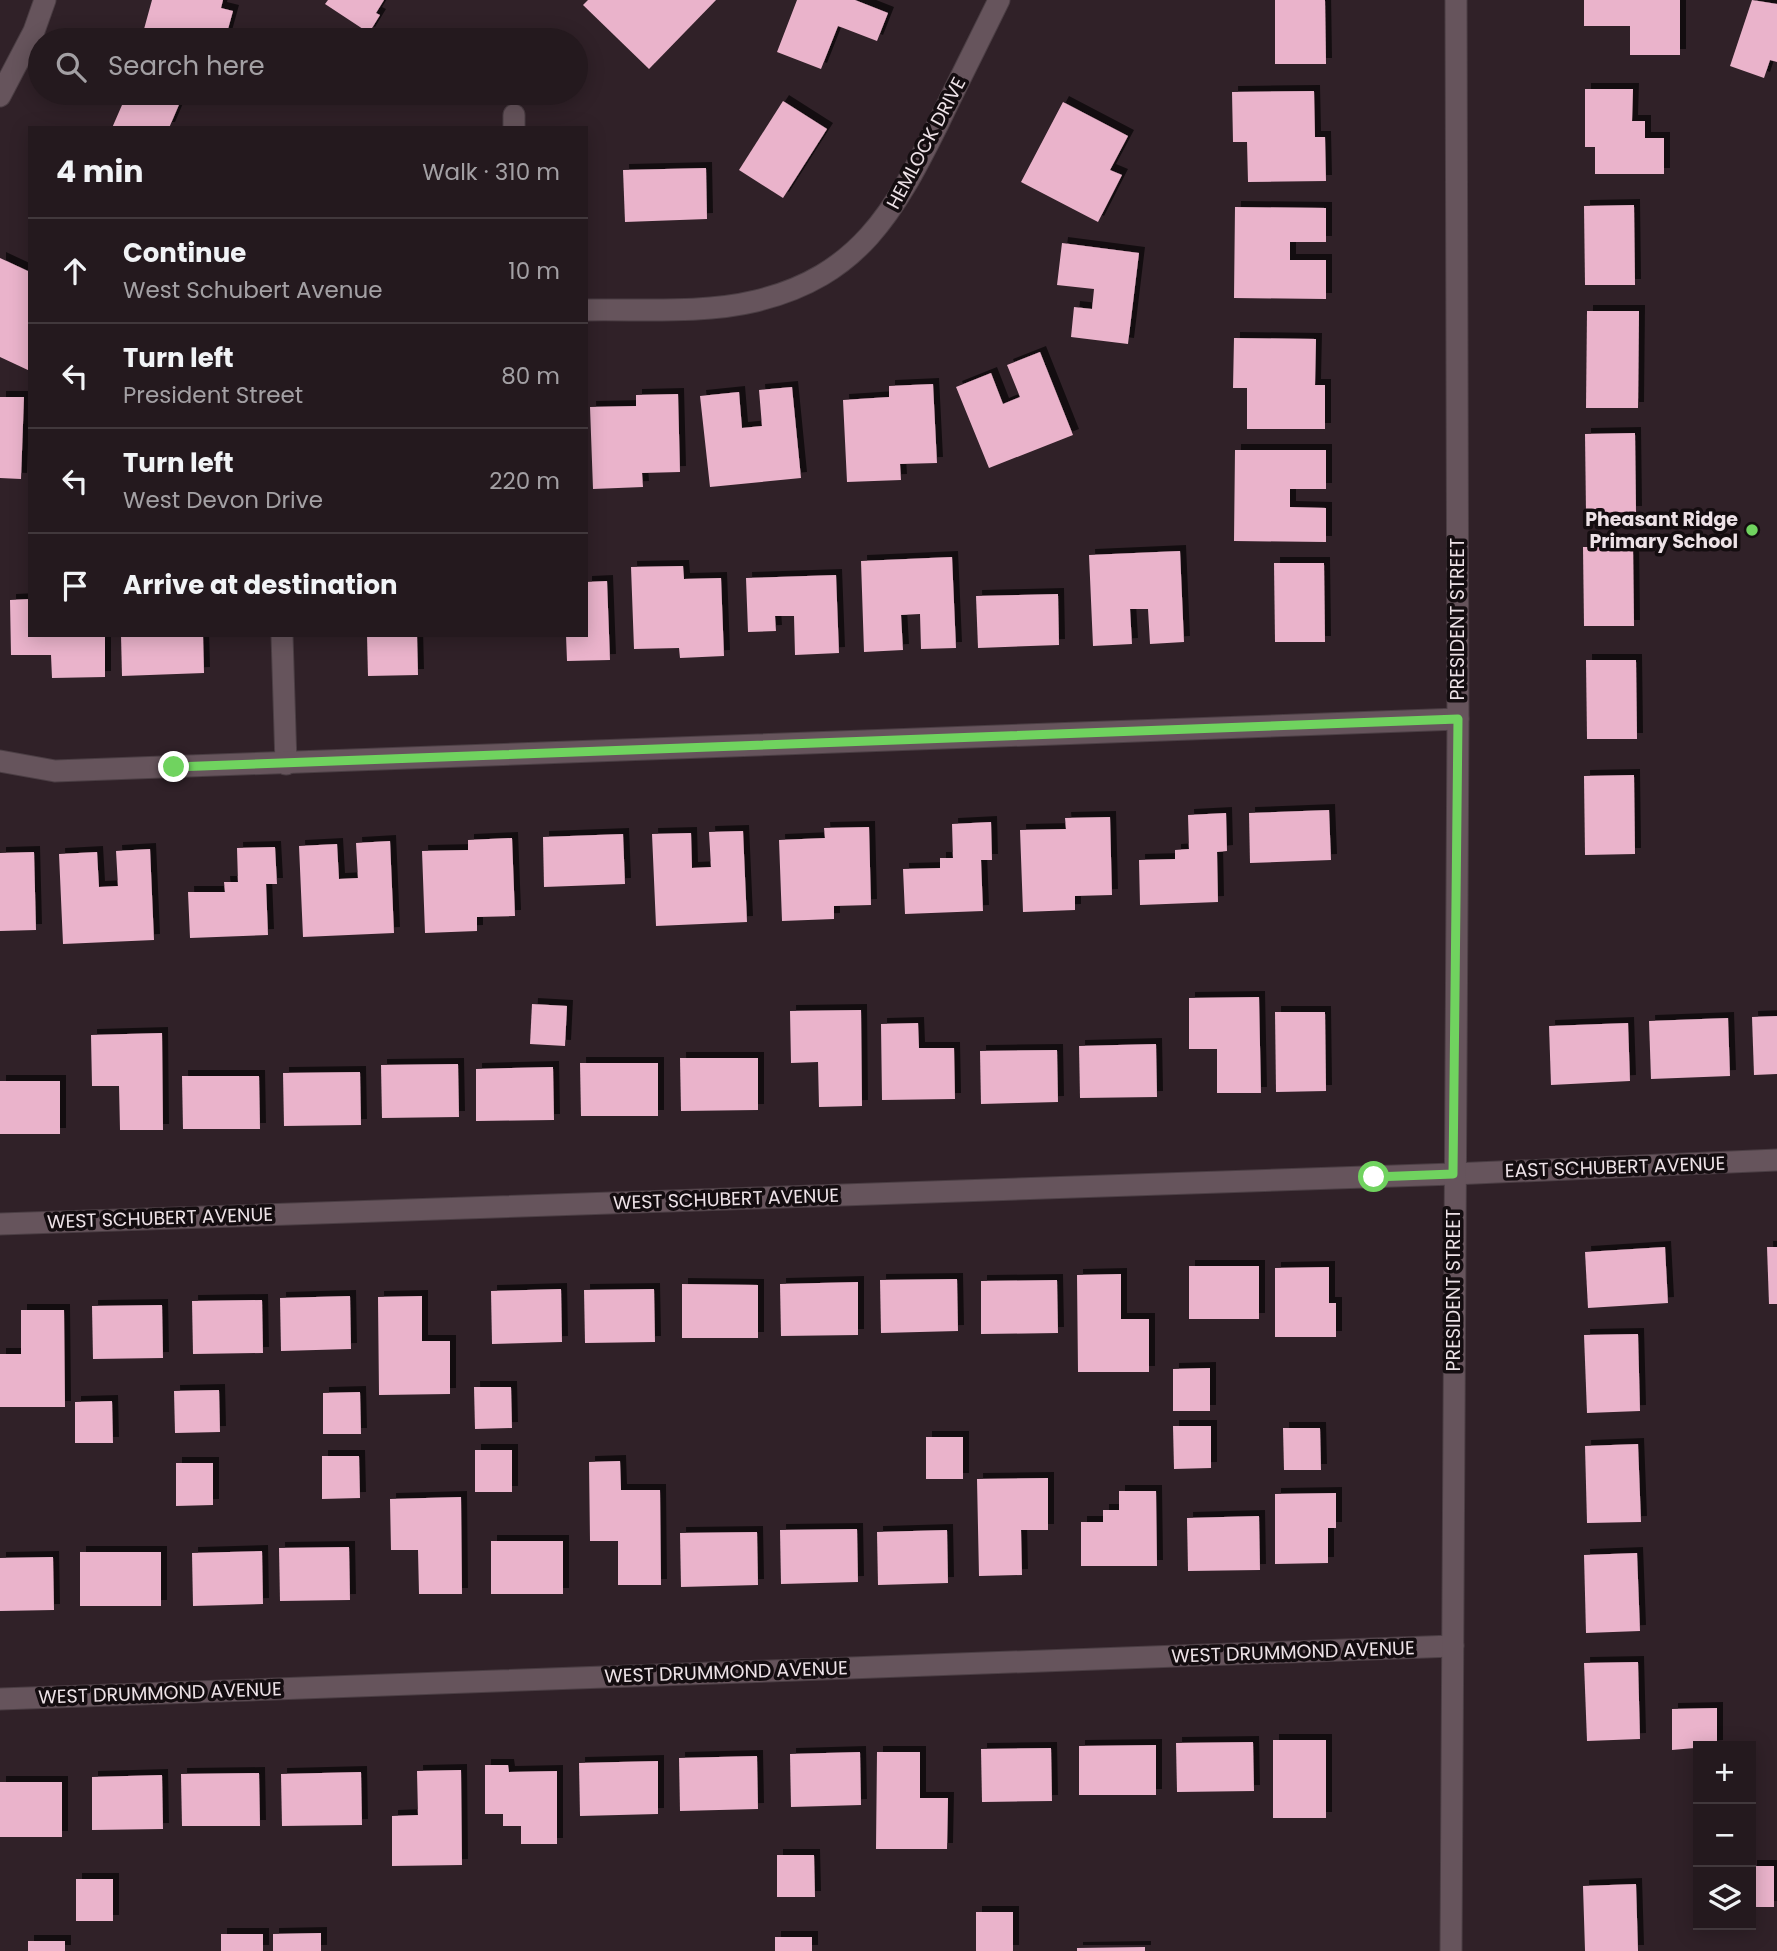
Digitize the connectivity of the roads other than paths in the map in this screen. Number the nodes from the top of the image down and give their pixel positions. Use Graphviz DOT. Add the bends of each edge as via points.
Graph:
graph roads {
  1 [pos="45,0"];
  2 [pos="999,0"];
  3 [pos="1456,0"];
  4 [pos="35,28"];
  5 [pos="28,42"];
  6 [pos="0,96"];
  7 [pos="588,310"];
  8 [pos="282,637"];
  9 [pos="1458,719"];
  10 [pos="0,761"];
  11 [pos="286,764"];
  12 [pos="1777,1160"];
  13 [pos="1453,1174"];
  14 [pos="0,1224"];
  15 [pos="1453,1646"];
  16 [pos="0,1699"];
  17 [pos="1451,1951"];
  1 -- 4 [label="street"];
  2 -- 7 [label="street, HEMLOCK DRIVE" via="904,190 879,228 832,269 792,290 754,301 714,307"];
  3 -- 9 [label="street, PRESIDENT STREET"];
  5 -- 6 [label="street"];
  8 -- 11 [label="street"];
  9 -- 11 [label="street"];
  9 -- 13 [label="street, PRESIDENT STREET"];
  10 -- 11 [label="street" via="55,771"];
  12 -- 13 [label="street, EAST SCHUBERT AVENUE"];
  13 -- 14 [label="street, WEST SCHUBERT AVENUE"];
  13 -- 15 [label="street, PRESIDENT STREET"];
  15 -- 16 [label="street, WEST DRUMMOND AVENUE"];
  15 -- 17 [label="street, PRESIDENT STREET"];
}
